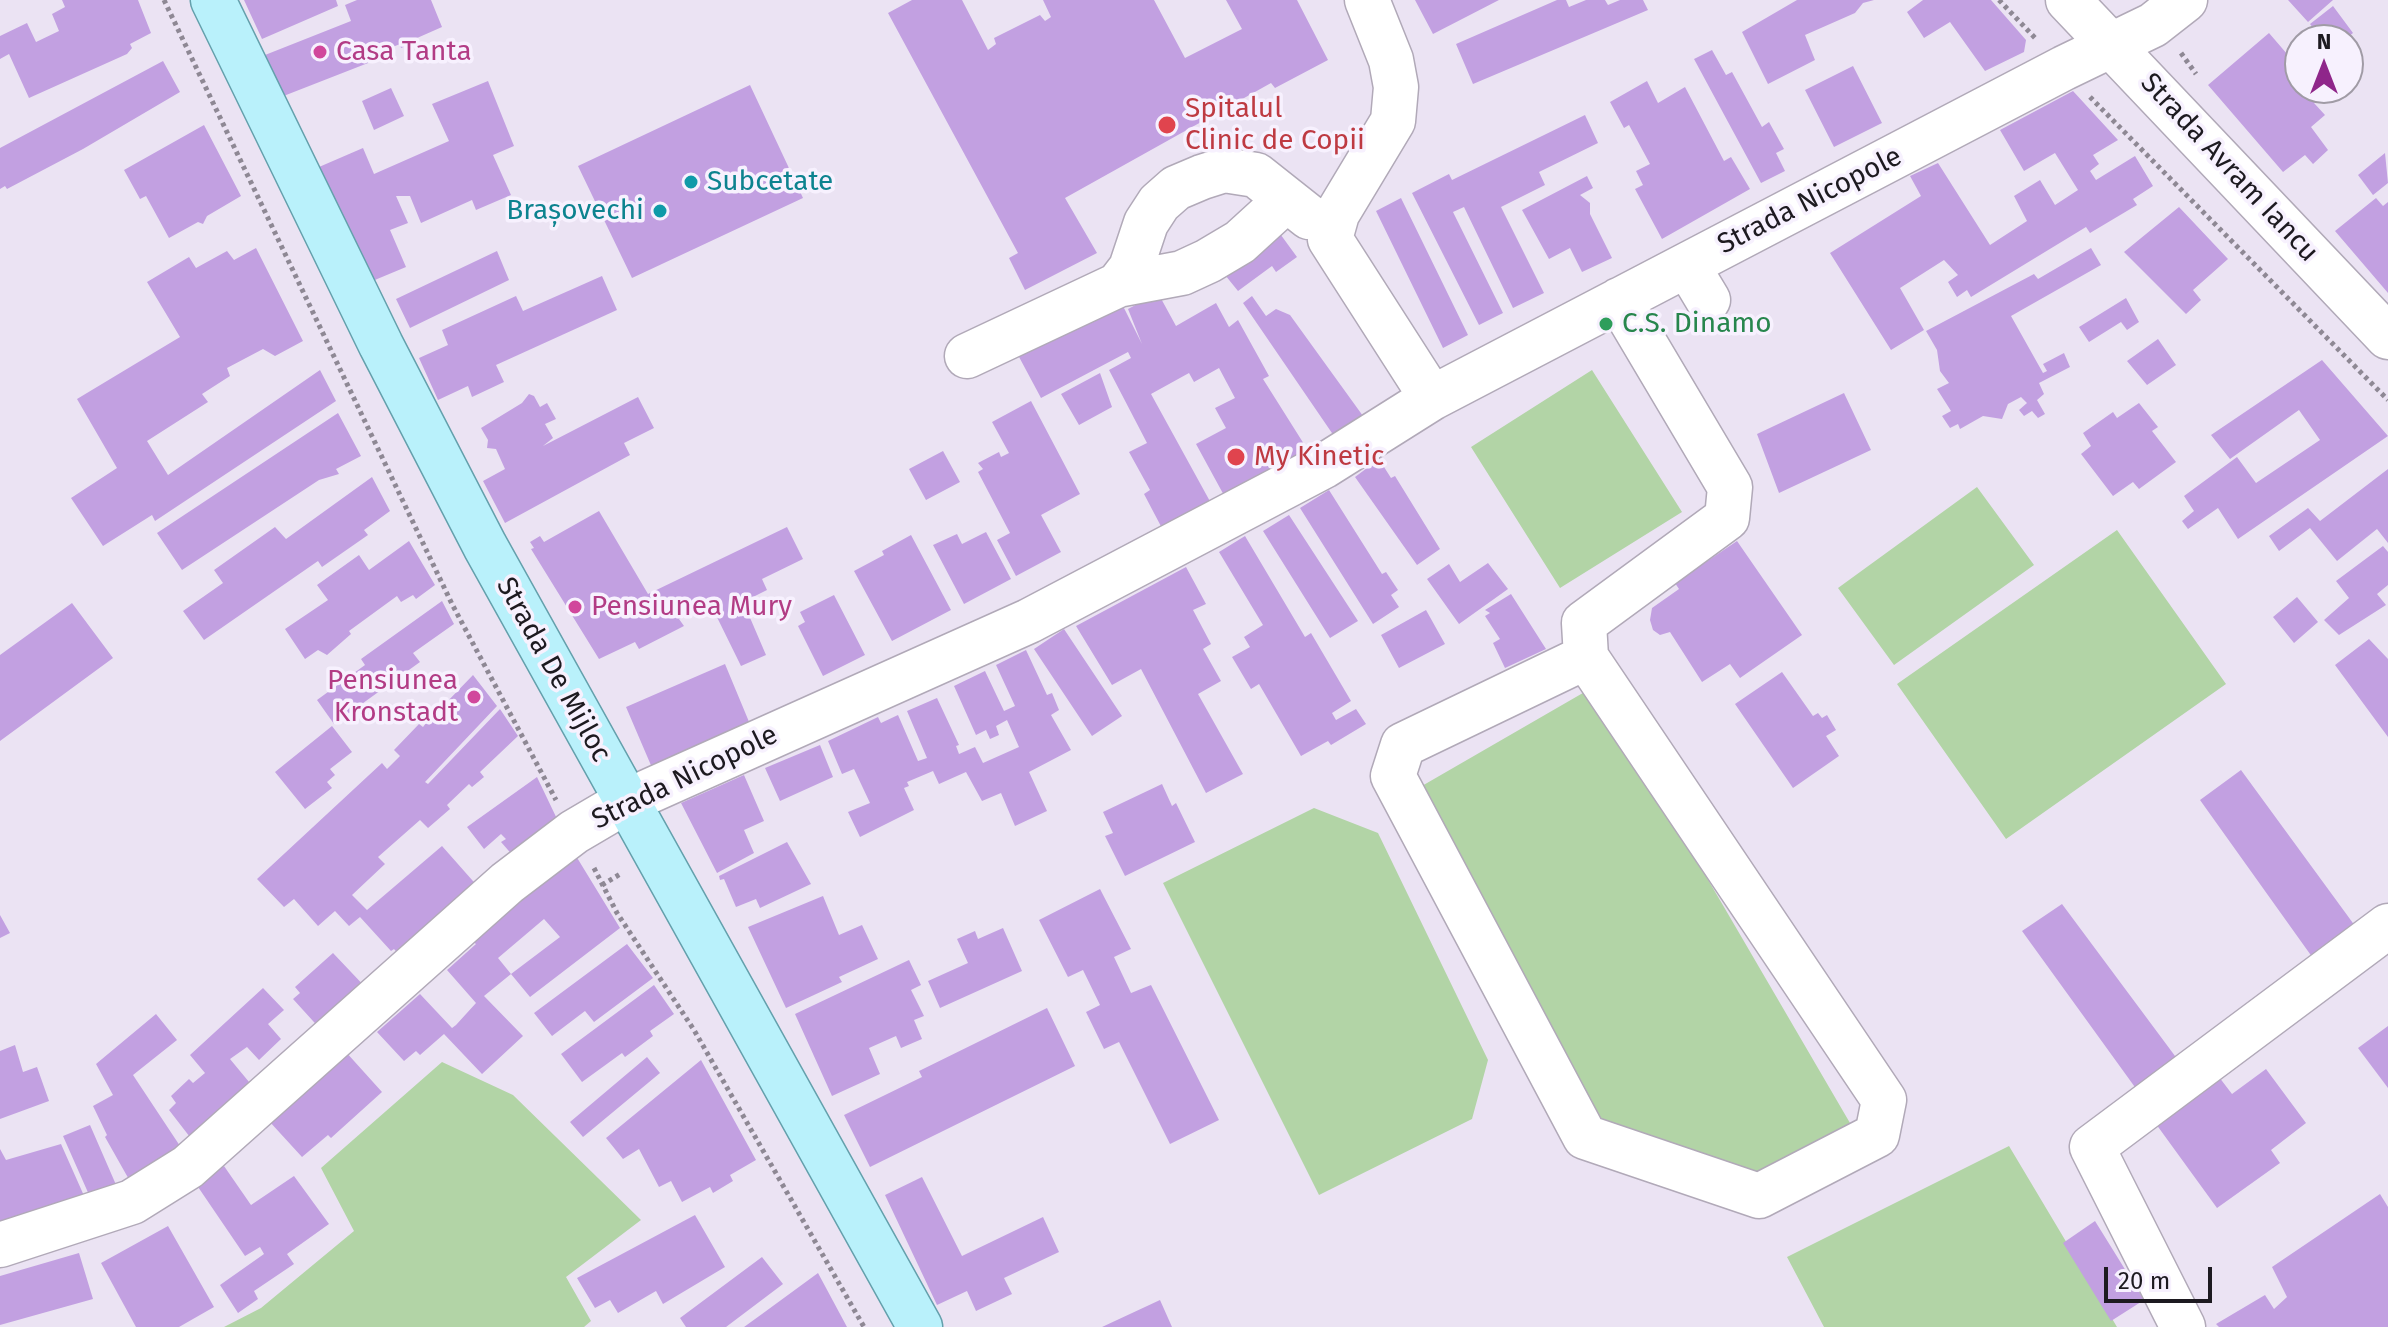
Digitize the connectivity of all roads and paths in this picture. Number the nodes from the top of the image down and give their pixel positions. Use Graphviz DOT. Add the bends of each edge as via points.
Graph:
graph roads {
  1 [pos="164,0"];
  2 [pos="213,0"];
  3 [pos="1367,0"];
  4 [pos="1999,0"];
  5 [pos="2068,0"];
  6 [pos="2185,0"];
  7 [pos="2029,31"];
  8 [pos="2035,38"];
  9 [pos="2033,46"];
  10 [pos="2114,46"];
  11 [pos="2084,90"];
  12 [pos="1286,200"];
  13 [pos="1330,239"];
  14 [pos="1118,285"];
  15 [pos="1619,300"];
  16 [pos="2388,337"];
  17 [pos="967,356"];
  18 [pos="1432,398"];
  19 [pos="2388,400"];
  20 [pos="1586,657"];
  21 [pos="625,802"];
  22 [pos="574,832"];
  23 [pos="2388,926"];
  24 [pos="0,1245"];
  25 [pos="864,1327"];
  26 [pos="920,1327"];
  27 [pos="2183,1327"];
  1 -- 22 [label="path" via="452,604"];
  2 -- 21 [label="main road, Strada De Mijloc" via="381,345"];
  3 -- 13 [label="street" via="1391,60 1396,87 1393,121 1337,214"];
  4 -- 7 [label="path"];
  5 -- 10 [label="street, Strada Avram Iancu"];
  6 -- 10 [label="street, Strada Nicopole"];
  8 -- 9 [label="path"];
  10 -- 15 [label="street, Strada Nicopole" via="2064,68 1698,282"];
  10 -- 16 [label="street, Strada Avram Iancu"];
  11 -- 19 [label="path"];
  12 -- 13 [label="street"];
  12 -- 14 [label="street" via="1240,242 1208,261 1182,273"];
  12 -- 14 [label="street" via="1242,170 1224,170 1176,188 1146,223 1131,268"];
  13 -- 18 [label="street"];
  14 -- 17 [label="street"];
  15 -- 18 [label="street, Strada Nicopole"];
  15 -- 20 [label="street" via="1730,487 1727,518 1584,623"];
  18 -- 21 [label="street, Strada Nicopole" via="1324,466 1029,621"];
  20 -- 20 [label="street" via="1884,1100 1877,1135 1759,1196 1585,1137 1393,776 1403,745"];
  21 -- 22 [label="street, Strada Nicopole"];
  21 -- 26 [label="main road, Strada De Mijloc"];
  22 -- 24 [label="street, Strada Nicopole" via="507,883 188,1167 132,1202"];
  22 -- 25 [label="path" via="617,913 694,1030 799,1208"];
  23 -- 27 [label="street" via="2092,1147"];
}
